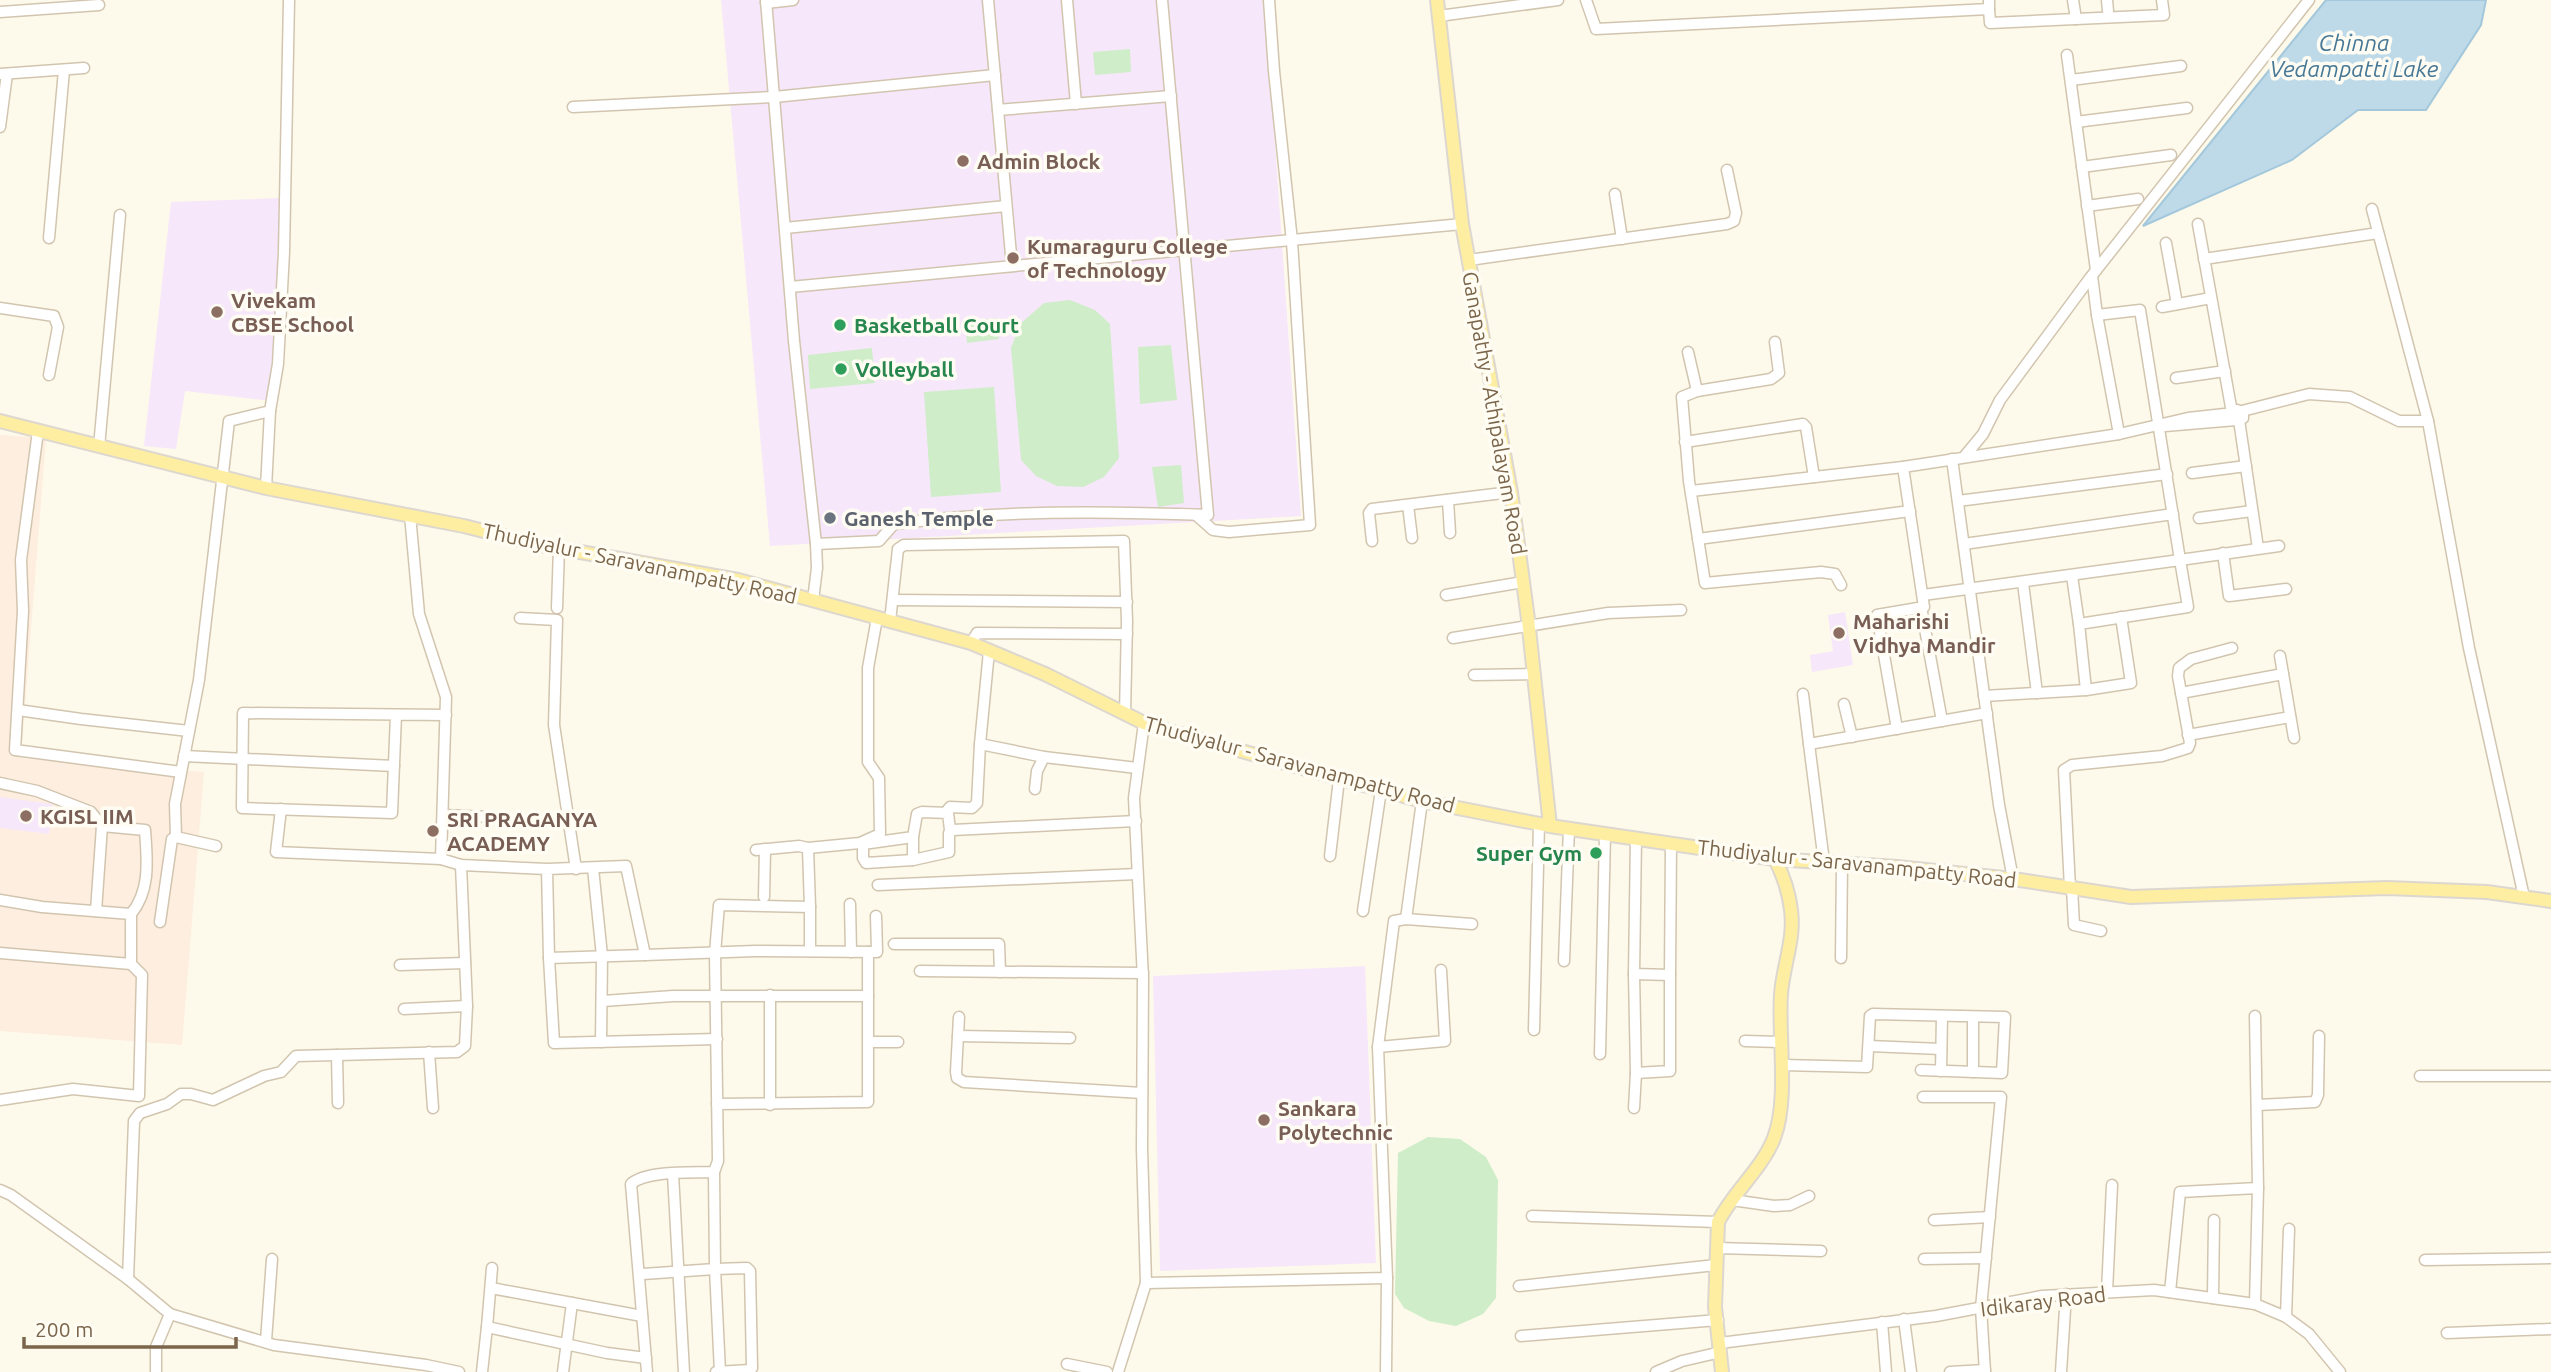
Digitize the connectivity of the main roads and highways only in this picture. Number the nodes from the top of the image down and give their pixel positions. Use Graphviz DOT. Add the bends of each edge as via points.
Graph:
graph roads {
  1 [pos="1437,0"];
  2 [pos="0,421"];
  3 [pos="1544,825"];
  4 [pos="1775,859"];
  5 [pos="2551,901"];
  6 [pos="1722,1372"];
  1 -- 3 [label="main road, Ganapathy - Athipalayam Road" via="1462,224 1523,582"];
  2 -- 3 [label="main road, Thudiyalur - Saravanampatty Road" via="266,488 737,580 814,600 971,643 1144,723 1422,801"];
  3 -- 4 [label="main road, Thudiyalur - Saravanampatty Road"];
  4 -- 5 [label="main road, Thudiyalur - Saravanampatty Road" via="2013,879 2131,897 2387,888 2487,892"];
  4 -- 6 [label="main road" via="1792,911 1781,993 1781,1102 1774,1138 1718,1222 1715,1307"];
}
